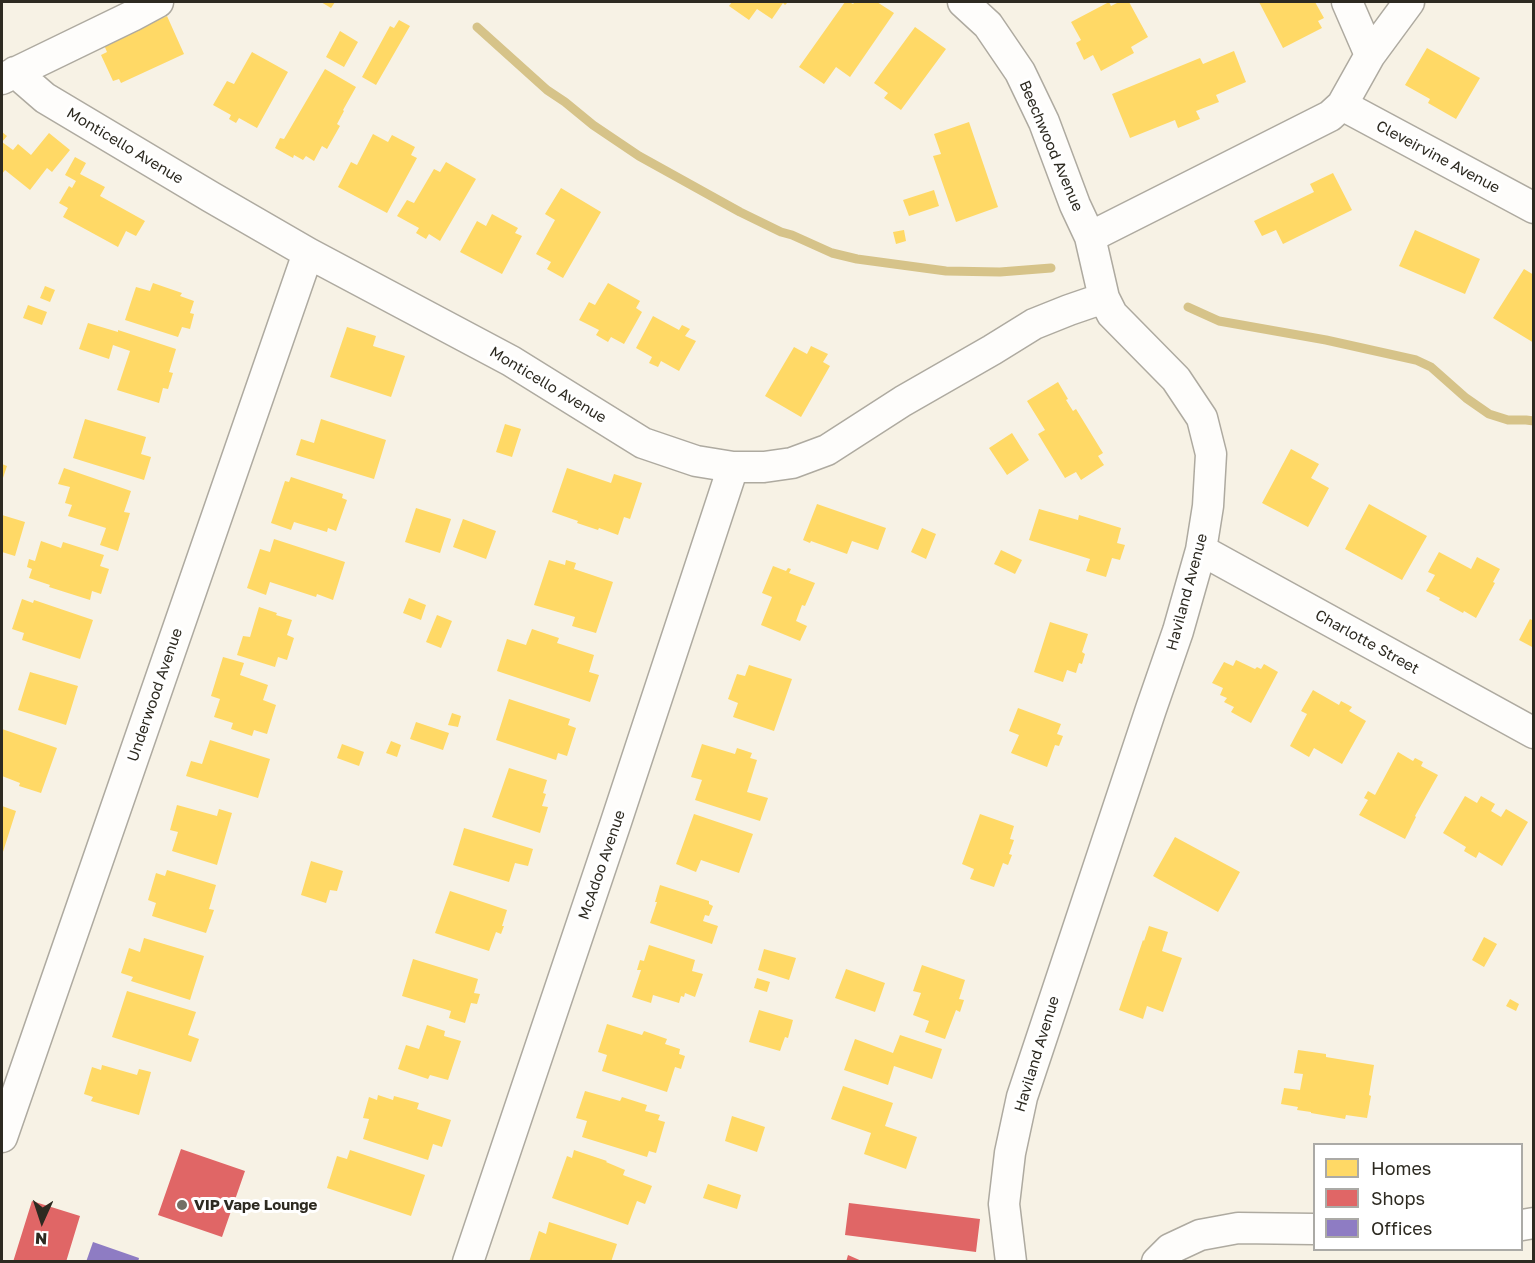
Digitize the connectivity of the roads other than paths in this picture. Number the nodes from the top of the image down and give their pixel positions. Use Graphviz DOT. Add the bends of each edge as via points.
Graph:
graph roads {
  1 [pos="158,2"];
  2 [pos="963,2"];
  3 [pos="1347,2"];
  4 [pos="1409,2"];
  5 [pos="1370,55"];
  6 [pos="8,75"];
  7 [pos="1342,105"];
  8 [pos="1533,208"];
  9 [pos="1090,237"];
  10 [pos="308,253"];
  11 [pos="1104,298"];
  12 [pos="732,467"];
  13 [pos="1201,550"];
  14 [pos="1533,733"];
  15 [pos="2,1137"];
  16 [pos="1313,1229"];
  17 [pos="468,1262"];
  18 [pos="1011,1262"];
  19 [pos="1157,1262"];
  1 -- 6 [label="street"];
  2 -- 9 [label="street, Beechwood Avenue" via="988,25 1020,72"];
  3 -- 5 [label="street"];
  4 -- 5 [label="street"];
  5 -- 7 [label="street"];
  6 -- 10 [label="street, Monticello Avenue"];
  7 -- 8 [label="street, Cleveirvine Avenue"];
  7 -- 9 [label="street" via="1330,116"];
  9 -- 11 [label="street, Haviland Avenue"];
  10 -- 12 [label="street, Monticello Avenue" via="511,362 643,443 696,461"];
  10 -- 15 [label="street, Underwood Avenue"];
  11 -- 12 [label="street, Monticello Avenue" via="1034,324 827,450 792,463"];
  11 -- 13 [label="street, Haviland Avenue" via="1112,314 1176,379 1202,418 1211,454"];
  12 -- 17 [label="street, McAdoo Avenue"];
  13 -- 14 [label="street, Charlotte Street"];
  13 -- 18 [label="street, Haviland Avenue" via="1178,631 1022,1097 1004,1203"];
  16 -- 19 [label="street" via="1238,1228 1200,1235 1170,1249"];
}
